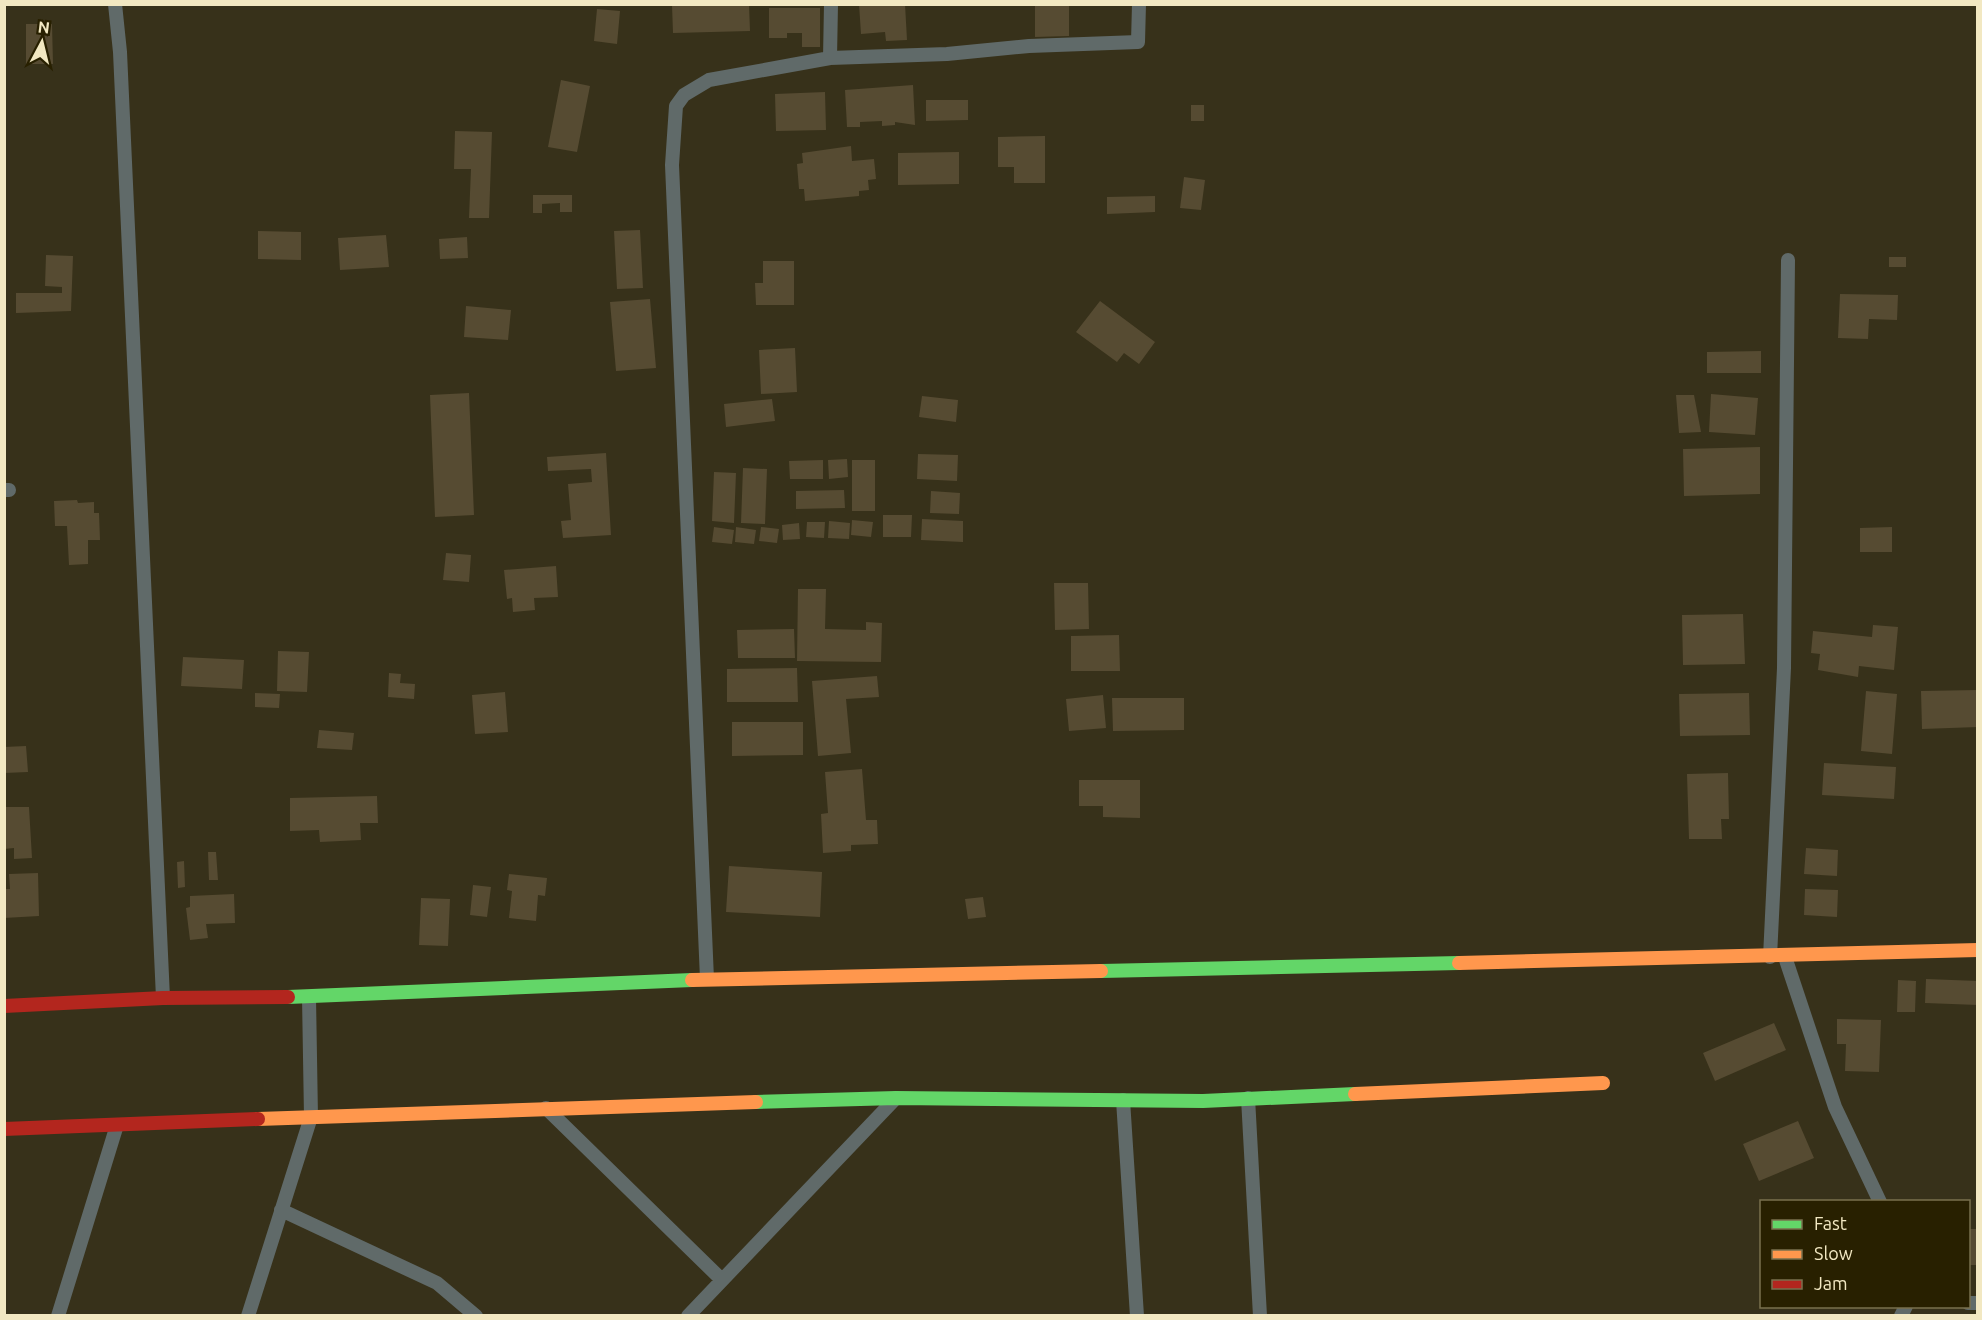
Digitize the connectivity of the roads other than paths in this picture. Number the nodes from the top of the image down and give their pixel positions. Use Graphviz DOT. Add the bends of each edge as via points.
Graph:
graph roads {
  1 [pos="115,4"];
  2 [pos="831,4"];
  3 [pos="1139,4"];
  4 [pos="831,58"];
  5 [pos="1788,260"];
  6 [pos="1977,950"];
  7 [pos="1770,957"];
  8 [pos="1785,957"];
  9 [pos="707,979"];
  10 [pos="309,997"];
  11 [pos="163,998"];
  12 [pos="4,1006"];
  13 [pos="1603,1083"];
  14 [pos="896,1098"];
  15 [pos="1248,1098"];
  16 [pos="1123,1100"];
  17 [pos="546,1108"];
  18 [pos="311,1117"];
  19 [pos="117,1125"];
  20 [pos="4,1129"];
  21 [pos="1879,1200"];
  22 [pos="281,1210"];
  23 [pos="722,1280"];
  24 [pos="58,1316"];
  25 [pos="248,1316"];
  26 [pos="476,1316"];
  27 [pos="688,1316"];
  28 [pos="1137,1316"];
  29 [pos="1260,1316"];
  1 -- 11 [label="street" via="122,76"];
  2 -- 4 [label="street"];
  3 -- 4 [label="street" via="1138,42"];
  4 -- 9 [label="street" via="709,80 684,95 676,106 672,165"];
  5 -- 7 [label="street" via="1784,668"];
  6 -- 8 [label="street"];
  7 -- 8 [label="street"];
  7 -- 9 [label="street"];
  8 -- 21 [label="street" via="1835,1107"];
  9 -- 10 [label="street"];
  10 -- 11 [label="street"];
  10 -- 18 [label="street"];
  11 -- 12 [label="street"];
  13 -- 15 [label="street"];
  14 -- 16 [label="street"];
  14 -- 17 [label="street"];
  14 -- 23 [label="street"];
  15 -- 16 [label="street"];
  15 -- 29 [label="street"];
  16 -- 28 [label="street"];
  17 -- 18 [label="street"];
  17 -- 23 [label="street"];
  18 -- 19 [label="street"];
  18 -- 22 [label="street"];
  19 -- 20 [label="street"];
  19 -- 24 [label="street"];
  22 -- 25 [label="street"];
  22 -- 26 [label="street" via="437,1282"];
  23 -- 27 [label="street"];
}
